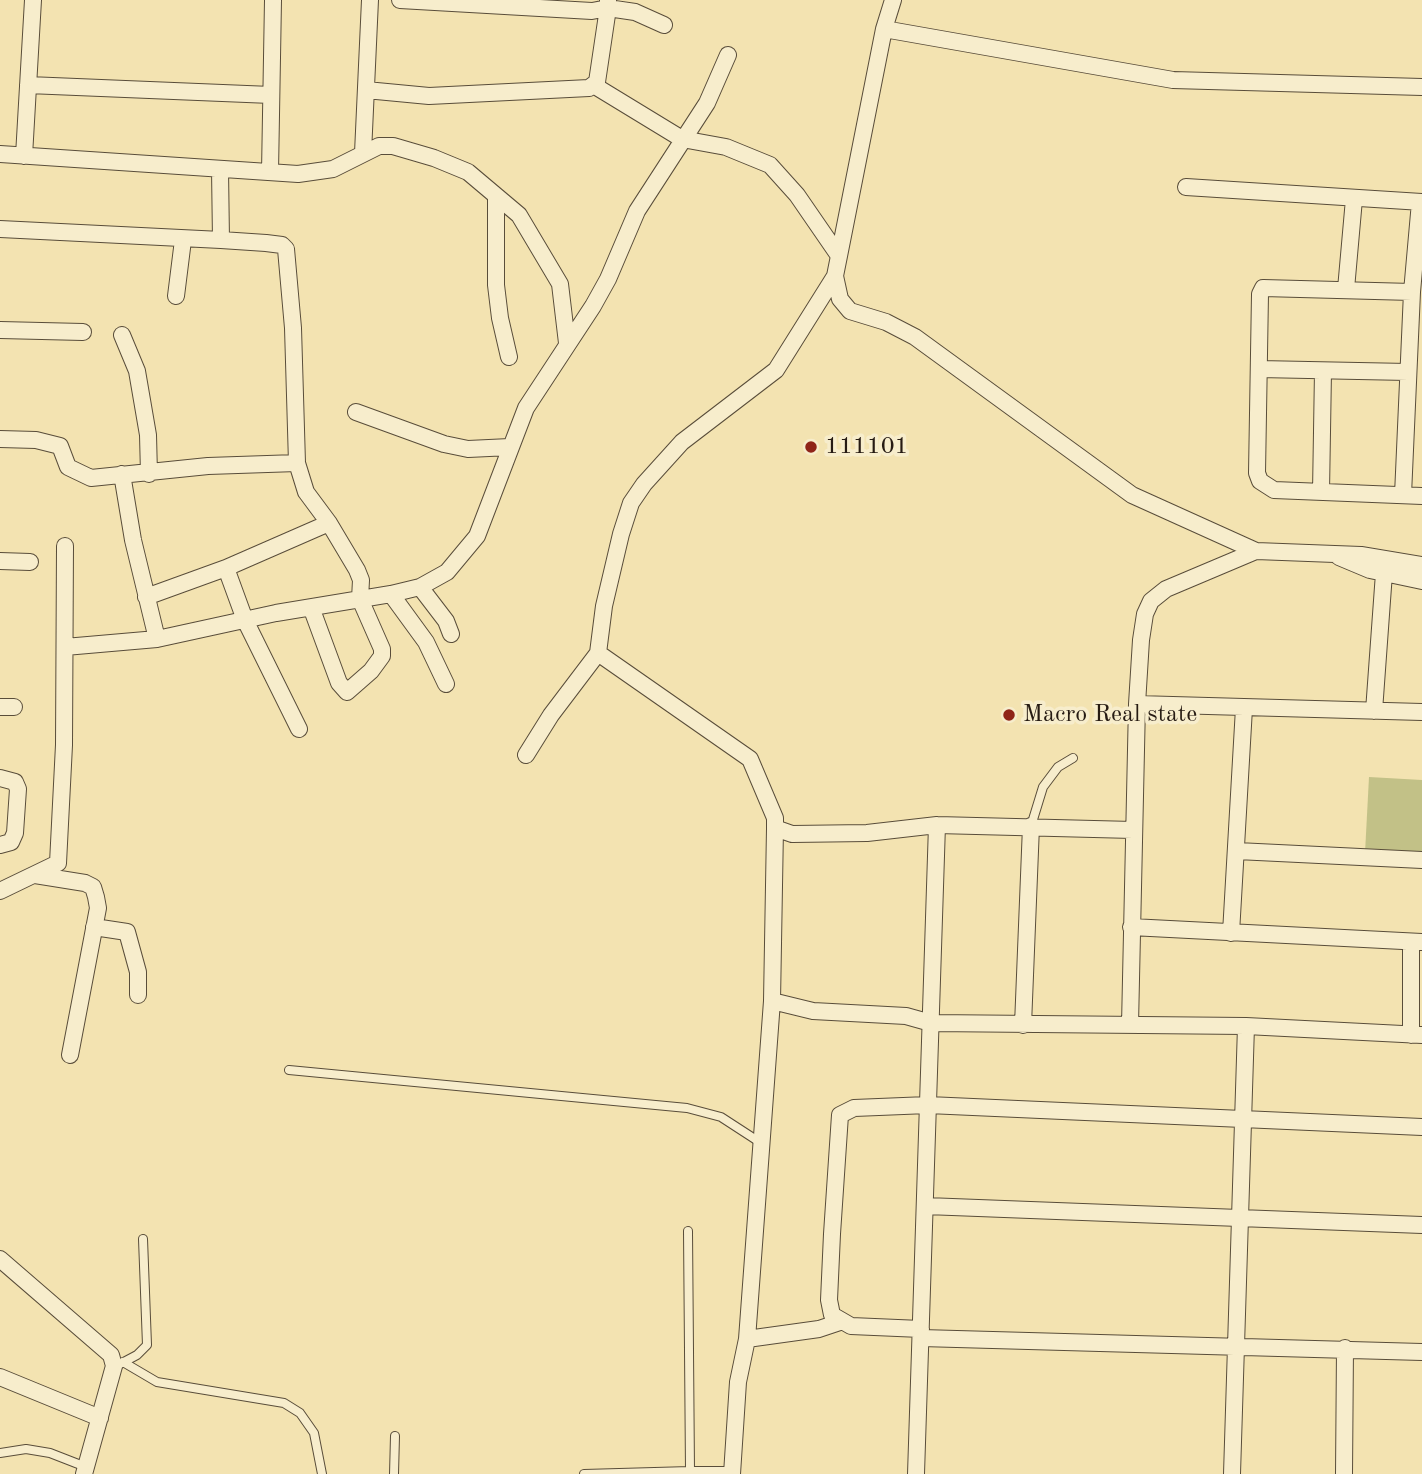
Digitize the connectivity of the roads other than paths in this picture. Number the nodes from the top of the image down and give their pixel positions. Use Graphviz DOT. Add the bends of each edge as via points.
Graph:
graph roads {
  1 [pos="33,0"];
  2 [pos="274,0"];
  3 [pos="370,0"];
  4 [pos="400,0"];
  5 [pos="410,0"];
  6 [pos="894,0"];
  7 [pos="608,4"];
  8 [pos="664,25"];
  9 [pos="884,29"];
  10 [pos="728,55"];
  11 [pos="28,85"];
  12 [pos="595,86"];
  13 [pos="1422,87"];
  14 [pos="366,90"];
  15 [pos="271,95"];
  16 [pos="682,139"];
  17 [pos="363,153"];
  18 [pos="0,154"];
  19 [pos="24,156"];
  20 [pos="220,170"];
  21 [pos="270,172"];
  22 [pos="1186,187"];
  23 [pos="496,197"];
  24 [pos="1354,199"];
  25 [pos="1421,202"];
  26 [pos="0,229"];
  27 [pos="183,240"];
  28 [pos="220,240"];
  29 [pos="839,256"];
  30 [pos="835,276"];
  31 [pos="1346,289"];
  32 [pos="1412,292"];
  33 [pos="176,296"];
  34 [pos="0,330"];
  35 [pos="83,331"];
  36 [pos="122,335"];
  37 [pos="567,343"];
  38 [pos="509,358"];
  39 [pos="1259,369"];
  40 [pos="1323,371"];
  41 [pos="1408,372"];
  42 [pos="356,412"];
  43 [pos="0,439"];
  44 [pos="510,447"];
  45 [pos="297,463"];
  46 [pos="122,474"];
  47 [pos="149,474"];
  48 [pos="1321,492"];
  49 [pos="1403,495"];
  50 [pos="1422,496"];
  51 [pos="329,523"];
  52 [pos="65,546"];
  53 [pos="1256,551"];
  54 [pos="1336,556"];
  55 [pos="0,561"];
  56 [pos="30,562"];
  57 [pos="1422,565"];
  58 [pos="226,568"];
  59 [pos="1384,573"];
  60 [pos="1422,581"];
  61 [pos="420,587"];
  62 [pos="391,594"];
  63 [pos="146,597"];
  64 [pos="360,599"];
  65 [pos="311,607"];
  66 [pos="245,620"];
  67 [pos="451,634"];
  68 [pos="157,639"];
  69 [pos="65,647"];
  70 [pos="598,653"];
  71 [pos="446,684"];
  72 [pos="1137,704"];
  73 [pos="1244,708"];
  74 [pos="1374,711"];
  75 [pos="1422,712"];
  76 [pos="299,729"];
  77 [pos="526,755"];
  78 [pos="1073,758"];
  79 [pos="0,778"];
  80 [pos="937,825"];
  81 [pos="1031,826"];
  82 [pos="775,828"];
  83 [pos="1133,830"];
  84 [pos="0,845"];
  85 [pos="1237,851"];
  86 [pos="1422,860"];
  87 [pos="35,875"];
  88 [pos="0,891"];
  89 [pos="94,927"];
  90 [pos="1131,927"];
  91 [pos="1231,933"];
  92 [pos="1416,942"];
  93 [pos="138,995"];
  94 [pos="772,1001"];
  95 [pos="932,1023"];
  96 [pos="1024,1025"];
  97 [pos="1130,1025"];
  98 [pos="1246,1026"];
  99 [pos="1417,1035"];
  100 [pos="70,1055"];
  101 [pos="289,1070"];
  102 [pos="928,1105"];
  103 [pos="1242,1118"];
  104 [pos="1422,1127"];
  105 [pos="763,1144"];
  106 [pos="926,1206"];
  107 [pos="1242,1216"];
  108 [pos="1422,1225"];
  109 [pos="688,1231"];
  110 [pos="143,1239"];
  111 [pos="0,1259"];
  112 [pos="840,1322"];
  113 [pos="921,1333"];
  114 [pos="747,1339"];
  115 [pos="1237,1346"];
  116 [pos="1345,1348"];
  117 [pos="1422,1352"];
  118 [pos="118,1364"];
  119 [pos="0,1377"];
  120 [pos="100,1418"];
  121 [pos="395,1436"];
  122 [pos="0,1453"];
  123 [pos="85,1470"];
  124 [pos="690,1471"];
  125 [pos="732,1473"];
  126 [pos="322,1474"];
  127 [pos="394,1474"];
  128 [pos="584,1474"];
  129 [pos="916,1474"];
  130 [pos="1232,1474"];
  131 [pos="1344,1474"];
  1 -- 11 [label="street"];
  2 -- 15 [label="street"];
  3 -- 14 [label="street"];
  4 -- 5 [label="street"];
  5 -- 7 [label="street" via="576,10"];
  6 -- 9 [label="street"];
  7 -- 8 [label="street"];
  7 -- 12 [label="street"];
  9 -- 13 [label="street" via="1174,80"];
  9 -- 29 [label="street"];
  10 -- 16 [label="street" via="707,103"];
  11 -- 15 [label="street"];
  11 -- 19 [label="street"];
  12 -- 14 [label="street" via="429,96"];
  12 -- 16 [label="street"];
  14 -- 17 [label="street"];
  15 -- 21 [label="street"];
  16 -- 29 [label="street" via="726,147 770,165"];
  16 -- 37 [label="street" via="642,201 608,279"];
  17 -- 21 [label="street" via="333,169"];
  17 -- 23 [label="street" via="393,146 433,158 468,172"];
  18 -- 19 [label="street"];
  19 -- 20 [label="street"];
  20 -- 21 [label="street"];
  20 -- 28 [label="street"];
  22 -- 24 [label="street"];
  23 -- 37 [label="street" via="519,215 561,284"];
  23 -- 38 [label="street" via="496,285"];
  24 -- 25 [label="street"];
  24 -- 31 [label="street"];
  25 -- 32 [label="street"];
  26 -- 27 [label="street"];
  27 -- 28 [label="street"];
  27 -- 33 [label="street"];
  28 -- 45 [label="street" via="286,249"];
  29 -- 30 [label="street"];
  30 -- 53 [label="street" via="840,299 850,311 887,322 915,337 1132,495"];
  30 -- 70 [label="street" via="776,370 682,442 631,503 604,606"];
  31 -- 32 [label="street"];
  31 -- 39 [label="street" via="1263,288 1259,294"];
  32 -- 41 [label="street"];
  34 -- 35 [label="street"];
  36 -- 47 [label="street" via="137,371 148,435"];
  37 -- 44 [label="street" via="526,408"];
  39 -- 40 [label="street"];
  39 -- 48 [label="street" via="1260,481 1273,490"];
  40 -- 41 [label="street"];
  40 -- 48 [label="street"];
  41 -- 49 [label="street"];
  42 -- 44 [label="street" via="468,449"];
  43 -- 46 [label="street" via="60,446 68,467 91,478"];
  44 -- 61 [label="street" via="477,536 447,572"];
  45 -- 47 [label="street" via="208,466"];
  45 -- 51 [label="street" via="306,492"];
  46 -- 47 [label="street"];
  46 -- 63 [label="street"];
  48 -- 49 [label="street"];
  49 -- 50 [label="street"];
  51 -- 58 [label="street"];
  51 -- 64 [label="street" via="357,570"];
  52 -- 69 [label="street"];
  53 -- 54 [label="street"];
  53 -- 72 [label="street" via="1166,589 1151,601 1141,640"];
  54 -- 57 [label="street" via="1377,556"];
  54 -- 59 [label="street"];
  55 -- 56 [label="street"];
  58 -- 63 [label="street"];
  58 -- 66 [label="street"];
  59 -- 60 [label="street"];
  59 -- 74 [label="street"];
  61 -- 62 [label="street"];
  61 -- 67 [label="street"];
  62 -- 64 [label="street"];
  62 -- 71 [label="street" via="426,642"];
  63 -- 68 [label="street"];
  64 -- 65 [label="street"];
  64 -- 65 [label="street" via="382,656 347,691 339,683"];
  65 -- 66 [label="street"];
  66 -- 68 [label="street"];
  66 -- 76 [label="street"];
  68 -- 69 [label="street"];
  69 -- 87 [label="street" via="58,863"];
  70 -- 77 [label="street"];
  70 -- 82 [label="street" via="750,759"];
  72 -- 73 [label="street"];
  72 -- 83 [label="street"];
  73 -- 74 [label="street"];
  73 -- 85 [label="street"];
  74 -- 75 [label="street"];
  78 -- 81 [label="lane" via="1058,767 1043,788"];
  79 -- 84 [label="street" via="15,782 18,789 15,833 11,842"];
  80 -- 81 [label="street"];
  80 -- 82 [label="street" via="816,835"];
  80 -- 95 [label="street"];
  81 -- 83 [label="street"];
  81 -- 96 [label="street"];
  82 -- 94 [label="street"];
  83 -- 90 [label="street"];
  85 -- 86 [label="street"];
  85 -- 91 [label="street"];
  87 -- 88 [label="street"];
  87 -- 89 [label="street" via="93,887"];
  89 -- 93 [label="street" via="127,932 138,972"];
  89 -- 100 [label="street"];
  90 -- 91 [label="street"];
  90 -- 97 [label="street"];
  91 -- 92 [label="street"];
  92 -- 99 [label="street"];
  94 -- 95 [label="street" via="813,1011 906,1016"];
  94 -- 105 [label="street"];
  95 -- 96 [label="street"];
  95 -- 102 [label="street"];
  96 -- 97 [label="street"];
  97 -- 98 [label="street"];
  98 -- 99 [label="street"];
  98 -- 103 [label="street"];
  101 -- 105 [label="lane" via="687,1108 721,1117"];
  102 -- 103 [label="street"];
  102 -- 106 [label="street"];
  102 -- 112 [label="street" via="854,1108 840,1115 829,1300 832,1315"];
  103 -- 104 [label="street"];
  103 -- 107 [label="street"];
  105 -- 114 [label="street"];
  106 -- 107 [label="street"];
  106 -- 113 [label="street"];
  107 -- 108 [label="street"];
  107 -- 115 [label="street"];
  109 -- 124 [label="lane"];
  110 -- 118 [label="lane" via="147,1345"];
  111 -- 118 [label="street"];
  112 -- 113 [label="street"];
  112 -- 114 [label="street"];
  113 -- 115 [label="street"];
  113 -- 129 [label="street"];
  114 -- 125 [label="street" via="738,1382"];
  115 -- 116 [label="street"];
  115 -- 130 [label="street"];
  116 -- 117 [label="street"];
  116 -- 131 [label="street"];
  118 -- 120 [label="street"];
  118 -- 126 [label="lane" via="157,1382 284,1403 300,1413 314,1433"];
  119 -- 120 [label="street"];
  120 -- 123 [label="street"];
  121 -- 127 [label="lane"];
  122 -- 123 [label="lane" via="50,1453"];
  124 -- 125 [label="lane"];
  124 -- 128 [label="lane"];
}
